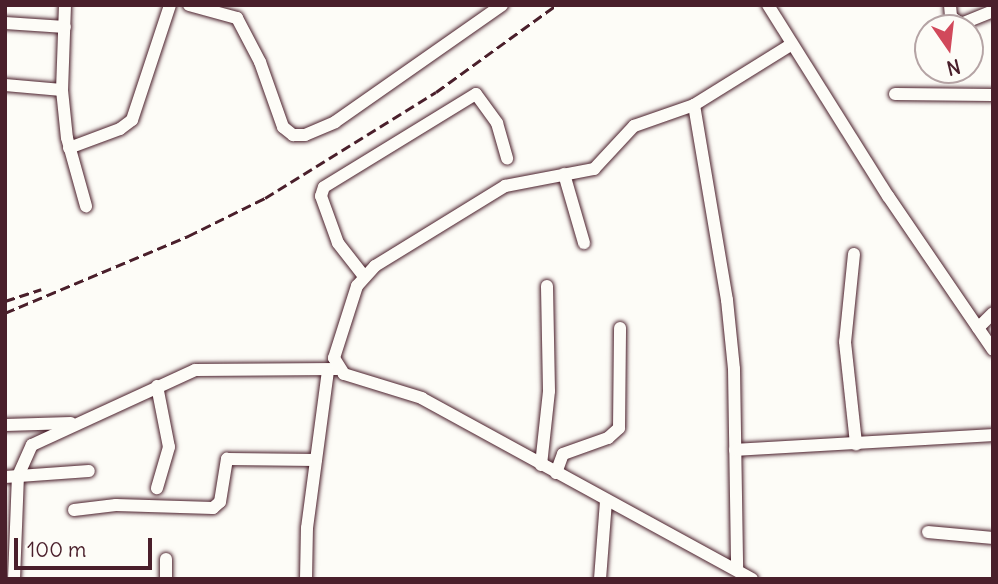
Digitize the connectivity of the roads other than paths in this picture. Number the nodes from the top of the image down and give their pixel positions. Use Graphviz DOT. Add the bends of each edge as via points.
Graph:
graph roads {
  1 [pos="65,5"];
  2 [pos="170,5"];
  3 [pos="189,5"];
  4 [pos="502,5"];
  5 [pos="768,5"];
  6 [pos="950,5"];
  7 [pos="993,11"];
  8 [pos="5,23"];
  9 [pos="65,27"];
  10 [pos="792,44"];
  11 [pos="5,85"];
  12 [pos="62,90"];
  13 [pos="895,94"];
  14 [pos="993,95"];
  15 [pos="694,105"];
  16 [pos="69,148"];
  17 [pos="507,159"];
  18 [pos="564,174"];
  19 [pos="86,206"];
  20 [pos="584,243"];
  21 [pos="854,254"];
  22 [pos="363,275"];
  23 [pos="547,286"];
  24 [pos="993,313"];
  25 [pos="620,328"];
  26 [pos="978,328"];
  27 [pos="993,350"];
  28 [pos="333,370"];
  29 [pos="157,386"];
  30 [pos="75,424"];
  31 [pos="5,425"];
  32 [pos="993,435"];
  33 [pos="856,444"];
  34 [pos="736,450"];
  35 [pos="316,460"];
  36 [pos="541,465"];
  37 [pos="89,471"];
  38 [pos="556,473"];
  39 [pos="12,476"];
  40 [pos="157,488"];
  41 [pos="606,501"];
  42 [pos="74,510"];
  43 [pos="928,532"];
  44 [pos="993,538"];
  45 [pos="166,559"];
  46 [pos="737,569"];
  47 [pos="14,579"];
  48 [pos="166,579"];
  49 [pos="306,579"];
  50 [pos="600,579"];
  51 [pos="752,579"];
  1 -- 9 [label="street"];
  2 -- 16 [label="street" via="132,120"];
  3 -- 4 [label="street" via="237,18 260,62 283,127 293,135 305,135 335,122"];
  5 -- 10 [label="street"];
  6 -- 7 [label="street" via="951,17 961,24"];
  8 -- 9 [label="street"];
  9 -- 12 [label="street"];
  10 -- 15 [label="street"];
  10 -- 26 [label="street"];
  11 -- 12 [label="street"];
  12 -- 16 [label="street"];
  13 -- 14 [label="street"];
  15 -- 18 [label="street" via="634,126 594,169"];
  15 -- 34 [label="street" via="727,300"];
  16 -- 19 [label="street"];
  17 -- 22 [label="street" via="497,123 476,93 324,187 321,196 338,243"];
  18 -- 20 [label="street"];
  18 -- 22 [label="street" via="505,186"];
  21 -- 33 [label="street" via="845,342"];
  22 -- 28 [label="street" via="338,337"];
  23 -- 36 [label="street" via="549,391"];
  24 -- 26 [label="street"];
  25 -- 38 [label="street" via="619,428 608,438 563,454"];
  26 -- 27 [label="street"];
  28 -- 29 [label="street" via="208,367"];
  28 -- 35 [label="street"];
  28 -- 36 [label="street" via="422,398"];
  29 -- 30 [label="street"];
  29 -- 40 [label="street" via="169,447"];
  30 -- 31 [label="street"];
  30 -- 39 [label="street" via="28,448"];
  32 -- 33 [label="street"];
  33 -- 34 [label="street"];
  34 -- 46 [label="street"];
  35 -- 42 [label="street" via="227,459 220,502 213,508 116,505"];
  35 -- 49 [label="street"];
  36 -- 38 [label="street"];
  37 -- 39 [label="street"];
  38 -- 41 [label="street"];
  39 -- 47 [label="street"];
  41 -- 46 [label="street"];
  41 -- 50 [label="street"];
  43 -- 44 [label="street"];
  45 -- 48 [label="street"];
  46 -- 51 [label="street"];
}
